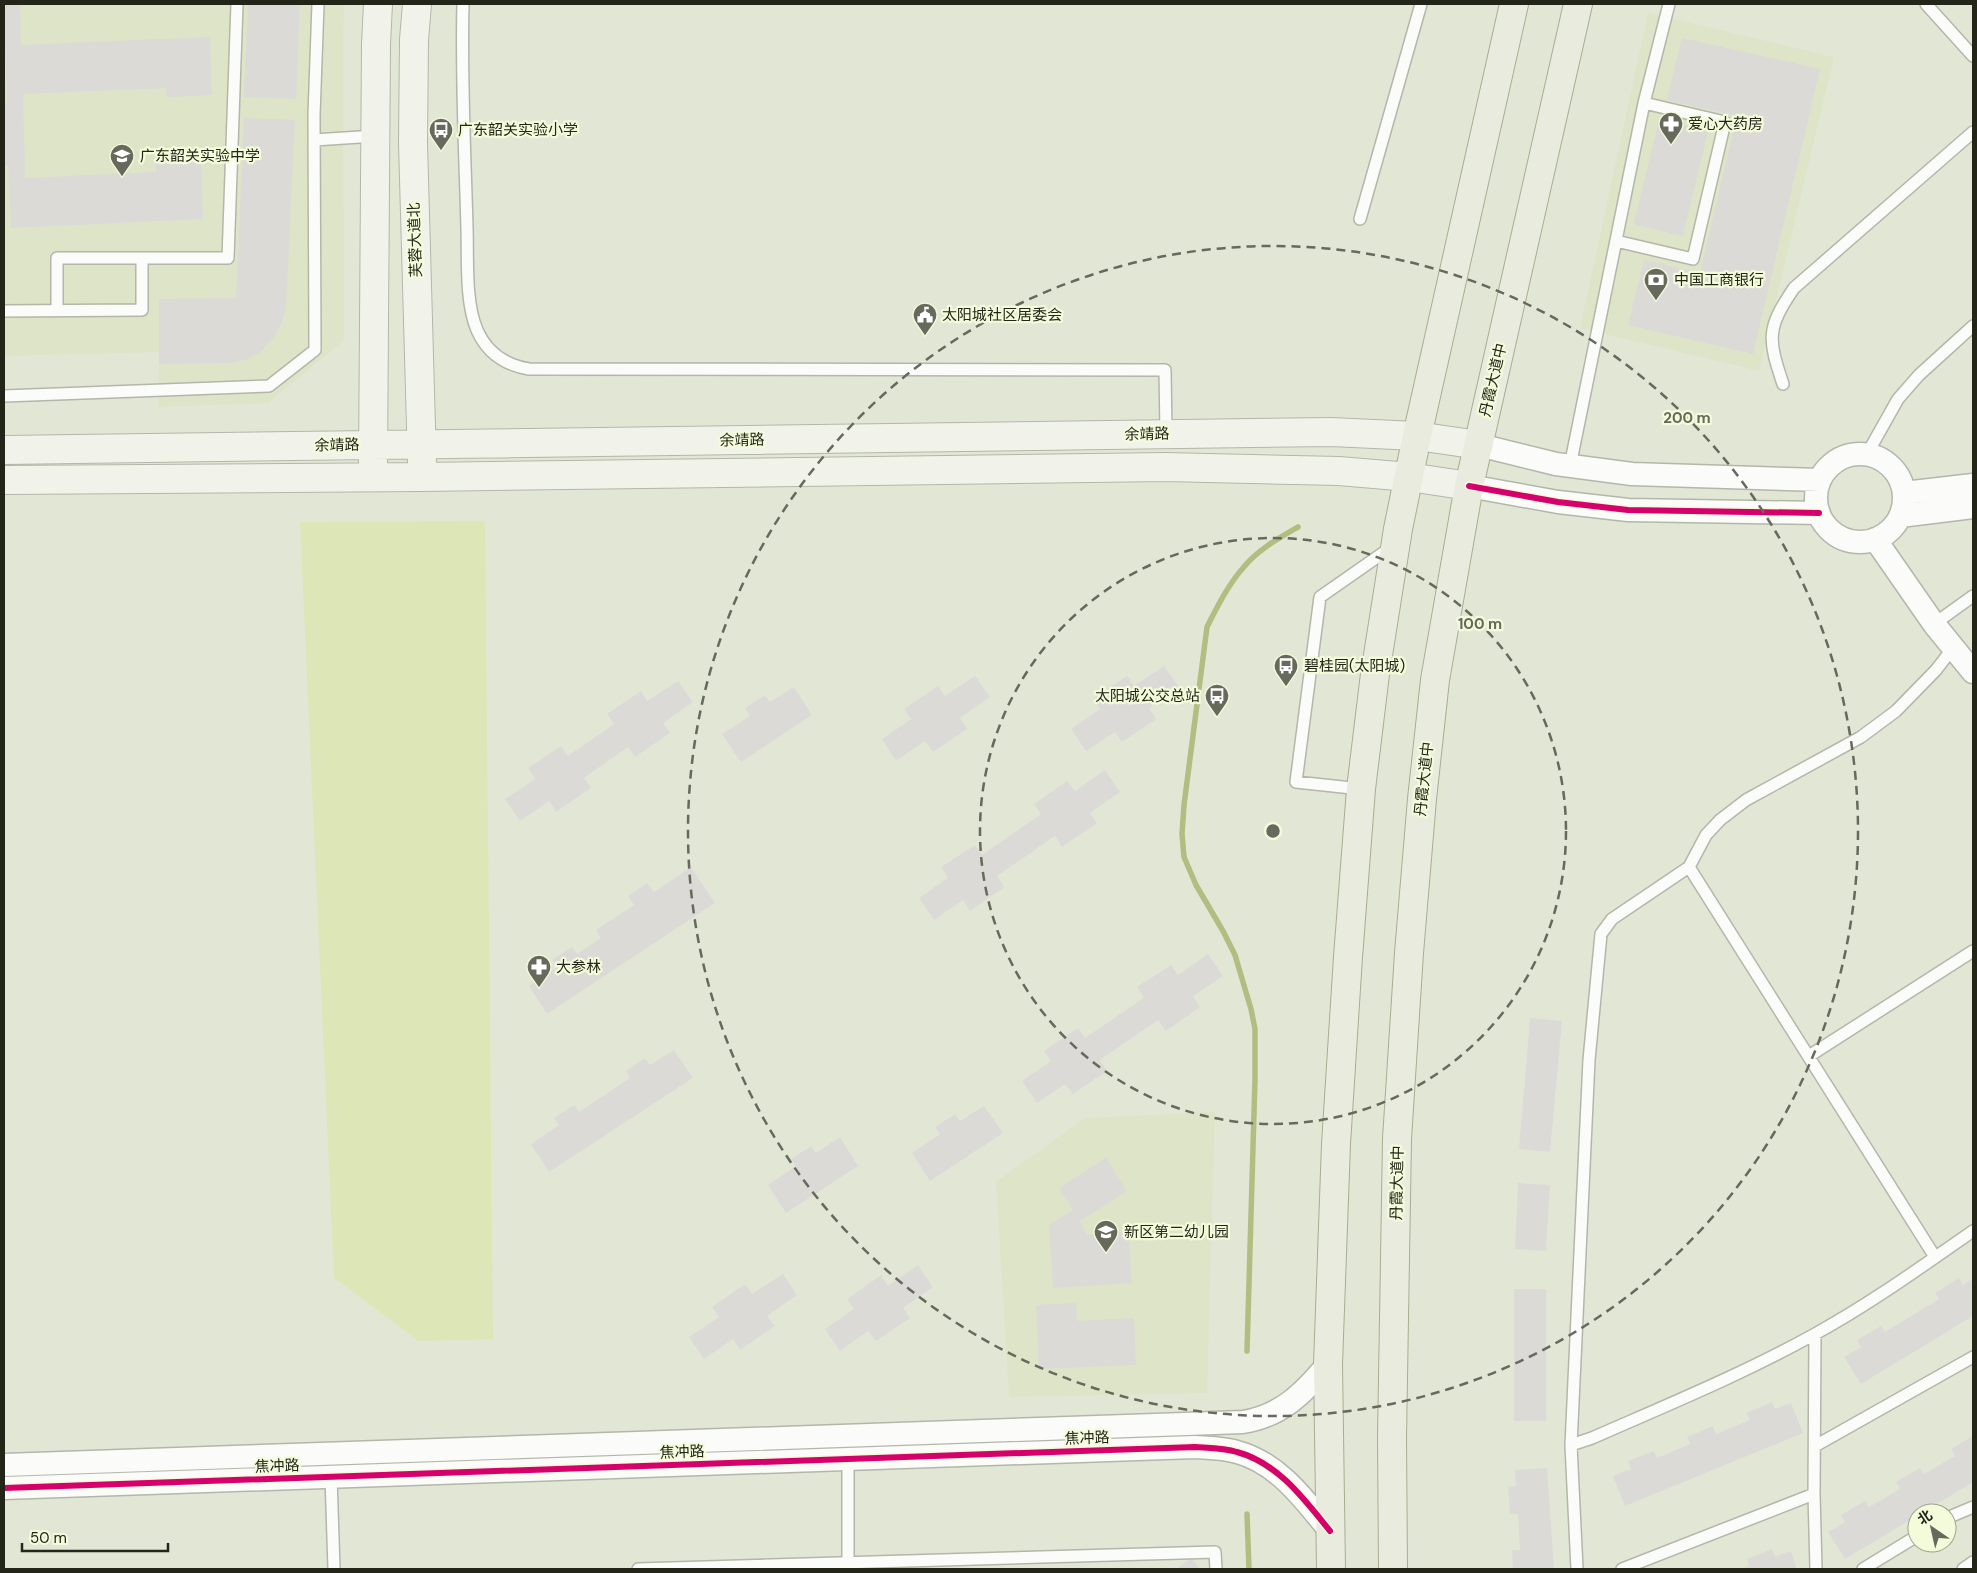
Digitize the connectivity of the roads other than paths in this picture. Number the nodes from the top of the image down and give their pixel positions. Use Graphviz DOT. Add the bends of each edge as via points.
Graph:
graph roads {
  1 [pos="238,4"];
  2 [pos="318,4"];
  3 [pos="378,4"];
  4 [pos="417,4"];
  5 [pos="463,4"];
  6 [pos="1421,4"];
  7 [pos="1514,4"];
  8 [pos="1578,4"];
  9 [pos="1669,4"];
  10 [pos="1926,4"];
  11 [pos="1973,56"];
  12 [pos="1644,103"];
  13 [pos="1973,132"];
  14 [pos="375,136"];
  15 [pos="314,140"];
  16 [pos="1360,219"];
  17 [pos="1616,241"];
  18 [pos="142,258"];
  19 [pos="57,310"];
  20 [pos="4,311"];
  21 [pos="1973,326"];
  22 [pos="1783,384"];
  23 [pos="4,396"];
  24 [pos="1166,433"];
  25 [pos="1417,436"];
  26 [pos="421,444"];
  27 [pos="374,445"];
  28 [pos="1479,445"];
  29 [pos="4,450"];
  30 [pos="1867,454"];
  31 [pos="1570,466"];
  32 [pos="373,477"];
  33 [pos="422,477"];
  34 [pos="1409,477"];
  35 [pos="4,480"];
  36 [pos="1820,480"];
  37 [pos="1973,485"];
  38 [pos="1469,486"];
  39 [pos="1904,493"];
  40 [pos="1973,507"];
  41 [pos="1819,513"];
  42 [pos="1900,516"];
  43 [pos="1875,539"];
  44 [pos="1396,544"];
  45 [pos="1973,596"];
  46 [pos="1934,624"];
  47 [pos="1954,648"];
  48 [pos="1973,672"];
  49 [pos="1362,789"];
  50 [pos="1689,867"];
  51 [pos="1973,951"];
  52 [pos="1808,1056"];
  53 [pos="1973,1231"];
  54 [pos="1935,1257"];
  55 [pos="1815,1334"];
  56 [pos="1973,1357"];
  57 [pos="1328,1364"];
  58 [pos="1571,1445"];
  59 [pos="1815,1446"];
  60 [pos="848,1459"];
  61 [pos="4,1465"];
  62 [pos="331,1476"];
  63 [pos="4,1488"];
  64 [pos="1814,1494"];
  65 [pos="1973,1507"];
  66 [pos="1957,1514"];
  67 [pos="1330,1530"];
  68 [pos="1907,1542"];
  69 [pos="1973,1562"];
  70 [pos="848,1563"];
  71 [pos="334,1569"];
  72 [pos="638,1569"];
  73 [pos="1216,1569"];
  74 [pos="1331,1569"];
  75 [pos="1393,1569"];
  76 [pos="1577,1569"];
  77 [pos="1622,1569"];
  78 [pos="1816,1569"];
  79 [pos="1863,1569"];
  80 [pos="1963,1569"];
  1 -- 18 [label="lane" via="228,258"];
  2 -- 15 [label="lane"];
  3 -- 14 [label="main road"];
  4 -- 26 [label="main road, 芙蓉大道北" via="413,143"];
  5 -- 24 [label="lane" via="470,290 476,328 485,346 498,358 514,367 529,369 1165,370"];
  6 -- 16 [label="lane"];
  7 -- 25 [label="main road"];
  8 -- 28 [label="main road, 丹霞大道中"];
  9 -- 12 [label="lane"];
  10 -- 11 [label="lane"];
  12 -- 17 [label="lane"];
  12 -- 17 [label="lane" via="1725,122 1692,259"];
  13 -- 22 [label="lane" via="1794,288 1777,316 1771,341"];
  14 -- 15 [label="lane"];
  14 -- 27 [label="main road"];
  15 -- 23 [label="lane" via="315,350 269,386"];
  17 -- 31 [label="lane"];
  18 -- 19 [label="lane" via="142,310"];
  18 -- 19 [label="lane" via="57,258"];
  19 -- 20 [label="lane"];
  21 -- 30 [label="lane" via="1919,375 1898,399"];
  24 -- 25 [label="main road, 余靖路" via="1331,432"];
  24 -- 26 [label="main road, 余靖路"];
  25 -- 28 [label="main road, 余靖路"];
  25 -- 34 [label="main road"];
  26 -- 27 [label="main road, 余靖路"];
  26 -- 33 [label="main road, 芙蓉大道北"];
  27 -- 29 [label="main road, 余靖路"];
  27 -- 32 [label="main road"];
  28 -- 31 [label="street"];
  28 -- 38 [label="main road, 丹霞大道中"];
  30 -- 36 [label="street" via="1845,456 1826,470"];
  30 -- 39 [label="street" via="1892,468 1902,482"];
  31 -- 36 [label="street" via="1632,474"];
  32 -- 33 [label="main road"];
  32 -- 35 [label="main road"];
  33 -- 34 [label="main road" via="1165,467 1338,471"];
  34 -- 38 [label="main road"];
  34 -- 44 [label="main road"];
  36 -- 41 [label="street" via="1816,502"];
  37 -- 39 [label="street"];
  38 -- 41 [label="street" via="1558,502 1628,510"];
  38 -- 75 [label="main road, 丹霞大道中" via="1436,680 1409,954 1398,1139 1392,1438"];
  39 -- 42 [label="street"];
  40 -- 42 [label="street"];
  41 -- 43 [label="street" via="1832,532 1842,538 1853,541"];
  42 -- 43 [label="street" via="1894,526"];
  43 -- 46 [label="street"];
  44 -- 49 [label="main road"];
  44 -- 49 [label="lane" via="1320,597 1296,782"];
  45 -- 46 [label="lane"];
  46 -- 47 [label="street"];
  47 -- 48 [label="street"];
  47 -- 50 [label="lane" via="1896,711 1861,737 1746,800 1720,820 1706,835"];
  49 -- 57 [label="main road" via="1336,1144"];
  50 -- 52 [label="lane"];
  50 -- 58 [label="lane" via="1612,919 1601,934 1589,1060"];
  51 -- 52 [label="lane"];
  52 -- 54 [label="lane"];
  53 -- 54 [label="lane"];
  54 -- 55 [label="lane"];
  55 -- 58 [label="lane" via="1740,1373"];
  55 -- 59 [label="lane"];
  56 -- 59 [label="lane"];
  57 -- 61 [label="street, 焦冲路" via="1294,1401 1276,1413 1243,1422"];
  57 -- 67 [label="main road"];
  58 -- 76 [label="lane"];
  59 -- 64 [label="lane"];
  60 -- 62 [label="street, 焦冲路"];
  60 -- 67 [label="street, 焦冲路" via="1195,1447 1221,1449 1254,1457 1282,1476"];
  60 -- 70 [label="lane"];
  62 -- 63 [label="street, 焦冲路"];
  62 -- 71 [label="lane"];
  64 -- 77 [label="lane"];
  64 -- 78 [label="lane"];
  65 -- 66 [label="lane"];
  67 -- 74 [label="main road"];
  68 -- 79 [label="lane"];
  69 -- 80 [label="lane"];
  70 -- 72 [label="lane"];
  70 -- 73 [label="lane" via="1215,1552"];
}
